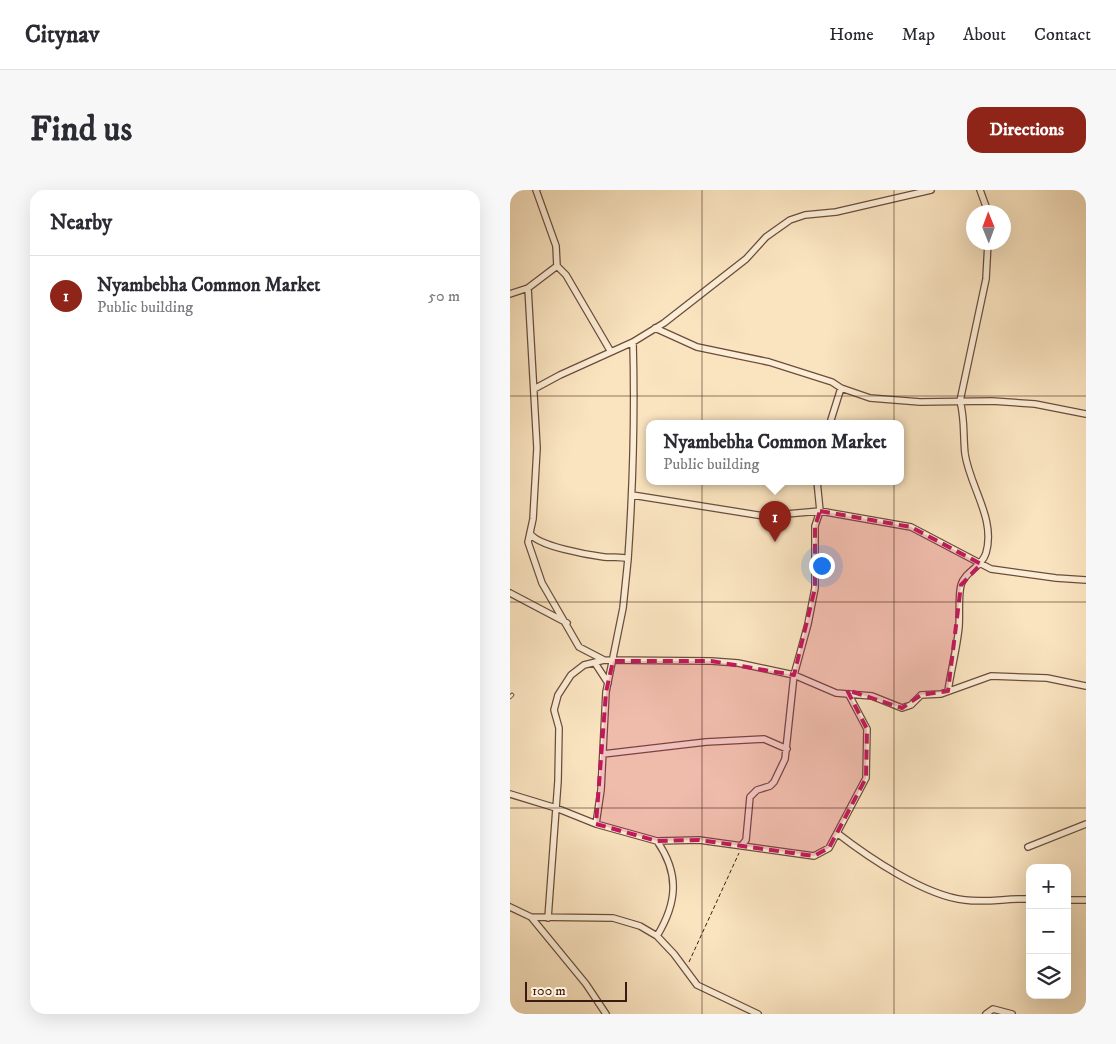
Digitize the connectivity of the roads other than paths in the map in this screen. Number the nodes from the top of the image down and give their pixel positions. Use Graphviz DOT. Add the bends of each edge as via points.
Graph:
graph roads {
  1 [pos="536,190"];
  2 [pos="930,190"];
  3 [pos="980,190"];
  4 [pos="985,205"];
  5 [pos="988,250"];
  6 [pos="557,266"];
  7 [pos="528,288"];
  8 [pos="510,294"];
  9 [pos="655,328"];
  10 [pos="633,342"];
  11 [pos="611,352"];
  12 [pos="841,388"];
  13 [pos="534,389"];
  14 [pos="960,402"];
  15 [pos="1086,414"];
  16 [pos="831,420"];
  17 [pos="817,485"];
  18 [pos="632,496"];
  19 [pos="820,511"];
  20 [pos="530,534"];
  21 [pos="628,559"];
  22 [pos="980,564"];
  23 [pos="1086,580"];
  24 [pos="510,593"];
  25 [pos="567,623"];
  26 [pos="604,660"];
  27 [pos="613,661"];
  28 [pos="595,663"];
  29 [pos="794,675"];
  30 [pos="608,682"];
  31 [pos="1086,686"];
  32 [pos="948,691"];
  33 [pos="849,695"];
  34 [pos="787,749"];
  35 [pos="603,754"];
  36 [pos="510,794"];
  37 [pos="556,808"];
  38 [pos="596,824"];
  39 [pos="1086,824"];
  40 [pos="837,833"];
  41 [pos="657,841"];
  42 [pos="742,845"];
  43 [pos="1028,847"];
  44 [pos="1026,899"];
  45 [pos="1071,900"];
  46 [pos="1086,900"];
  47 [pos="510,907"];
  48 [pos="531,917"];
  49 [pos="548,918"];
  50 [pos="657,936"];
  51 [pos="606,1014"];
  52 [pos="758,1014"];
  53 [pos="986,1014"];
  54 [pos="1012,1014"];
  1 -- 6 [label="street" via="556,246"];
  2 -- 9 [label="street" via="836,212 805,214 790,220 766,237 746,259"];
  3 -- 4 [label="street"];
  5 -- 14 [label="street" via="986,279"];
  6 -- 7 [label="street"];
  6 -- 11 [label="street" via="566,275"];
  7 -- 8 [label="street"];
  7 -- 13 [label="street"];
  9 -- 10 [label="street"];
  9 -- 12 [label="street" via="697,347 769,362 832,382"];
  10 -- 11 [label="street"];
  10 -- 18 [label="street"];
  11 -- 13 [label="street"];
  12 -- 14 [label="street" via="870,398"];
  12 -- 16 [label="street"];
  13 -- 20 [label="street" via="537,448"];
  14 -- 15 [label="street" via="992,400 1035,404"];
  14 -- 22 [label="street" via="970,477 987,523 986,552"];
  17 -- 19 [label="street"];
  18 -- 19 [label="street" via="764,516"];
  18 -- 21 [label="street"];
  19 -- 22 [label="street" via="911,527"];
  19 -- 29 [label="street" via="816,526 815,588"];
  20 -- 21 [label="street" via="538,542 603,557"];
  20 -- 25 [label="street" via="528,542 542,583"];
  21 -- 27 [label="street"];
  22 -- 23 [label="street" via="991,569"];
  22 -- 32 [label="street" via="967,574 961,585"];
  24 -- 25 [label="street"];
  25 -- 26 [label="street" via="579,647"];
  26 -- 27 [label="street"];
  26 -- 28 [label="street"];
  27 -- 29 [label="street" via="738,663"];
  27 -- 30 [label="street"];
  28 -- 30 [label="street"];
  28 -- 37 [label="street" via="584,665 571,675 558,695 554,710 559,728"];
  29 -- 33 [label="street" via="836,693"];
  29 -- 34 [label="street"];
  30 -- 35 [label="street"];
  31 -- 32 [label="street" via="1047,678 991,676"];
  32 -- 33 [label="street" via="921,695 911,705 902,708 872,696"];
  33 -- 40 [label="street" via="867,729 866,778"];
  34 -- 35 [label="street" via="764,739"];
  34 -- 42 [label="street" via="774,782 750,797 747,832"];
  35 -- 38 [label="street"];
  36 -- 37 [label="street"];
  37 -- 38 [label="street"];
  37 -- 49 [label="street"];
  38 -- 41 [label="street"];
  39 -- 43 [label="street"];
  40 -- 42 [label="street" via="829,848 814,856"];
  40 -- 44 [label="street" via="867,856 949,897 996,901"];
  41 -- 42 [label="street" via="699,840"];
  41 -- 50 [label="street" via="674,876 670,910"];
  45 -- 46 [label="street"];
  47 -- 48 [label="street"];
  48 -- 49 [label="street"];
  48 -- 51 [label="street" via="586,984"];
  49 -- 50 [label="street" via="613,918 640,926"];
  50 -- 52 [label="street" via="697,984"];
  53 -- 54 [label="street" via="993,1009"];
}
